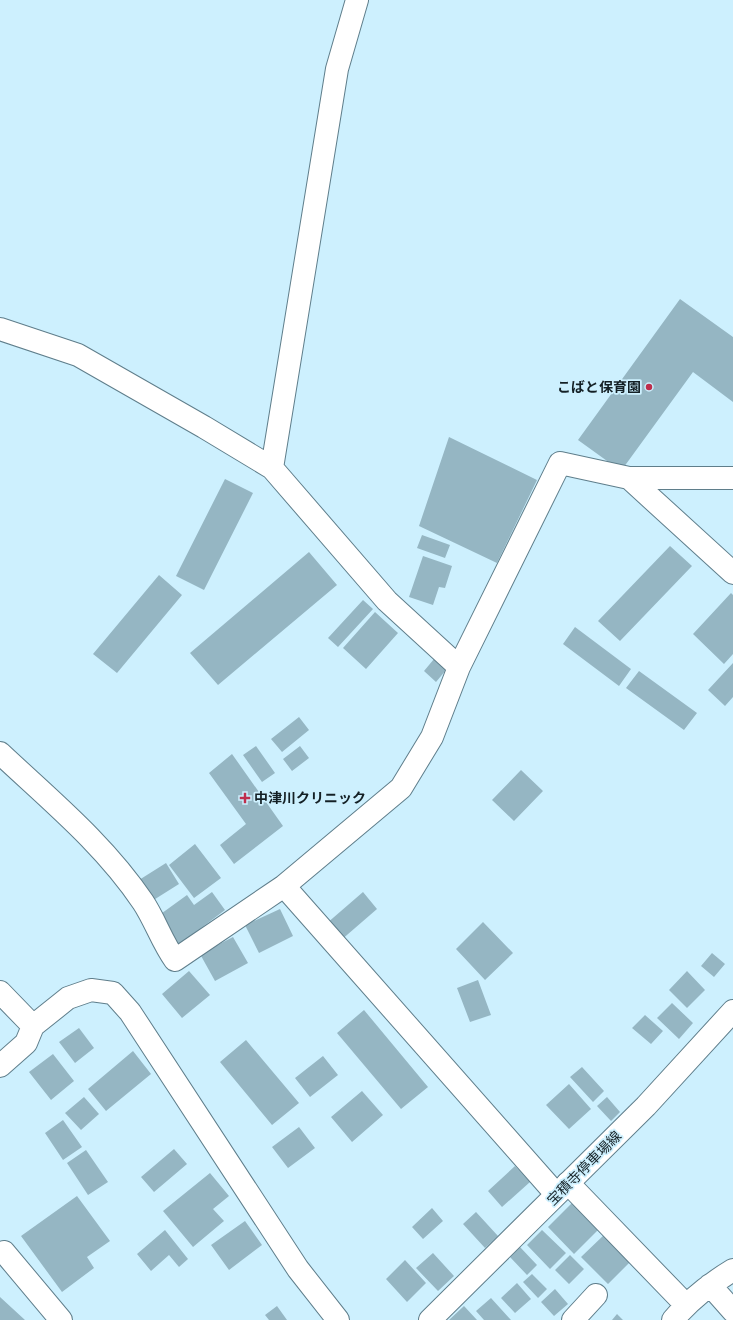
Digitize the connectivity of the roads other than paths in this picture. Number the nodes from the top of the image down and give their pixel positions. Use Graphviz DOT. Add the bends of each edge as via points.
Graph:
graph roads {
  1 [pos="357,0"];
  2 [pos="0,329"];
  3 [pos="272,468"];
  4 [pos="629,478"];
  5 [pos="733,478"];
  6 [pos="733,573"];
  7 [pos="459,667"];
  8 [pos="0,753"];
  9 [pos="284,886"];
  10 [pos="0,992"];
  11 [pos="733,1011"];
  12 [pos="33,1026"];
  13 [pos="0,1066"];
  14 [pos="562,1189"];
  15 [pos="4,1252"];
  16 [pos="733,1270"];
  17 [pos="710,1285"];
  18 [pos="596,1295"];
  19 [pos="733,1311"];
  20 [pos="679,1313"];
  21 [pos="61,1320"];
  22 [pos="338,1320"];
  23 [pos="430,1320"];
  24 [pos="573,1320"];
  1 -- 3 [label="street" via="337,70"];
  2 -- 3 [label="street" via="78,355"];
  3 -- 7 [label="street" via="387,601"];
  4 -- 5 [label="street"];
  4 -- 6 [label="street"];
  4 -- 7 [label="street" via="560,463"];
  7 -- 9 [label="street" via="432,737 401,788"];
  8 -- 9 [label="street" via="95,841 143,902 175,960"];
  9 -- 14 [label="street"];
  10 -- 12 [label="street"];
  11 -- 14 [label="street, 宝積寺停車場線" via="646,1106"];
  12 -- 13 [label="street" via="26,1043"];
  12 -- 22 [label="street" via="68,998 91,990 113,993 130,1012 298,1270"];
  14 -- 20 [label="street"];
  14 -- 23 [label="street, 宝積寺停車場線"];
  15 -- 21 [label="street"];
  16 -- 17 [label="street"];
  17 -- 19 [label="street"];
  17 -- 20 [label="street"];
  18 -- 24 [label="street"];
}
